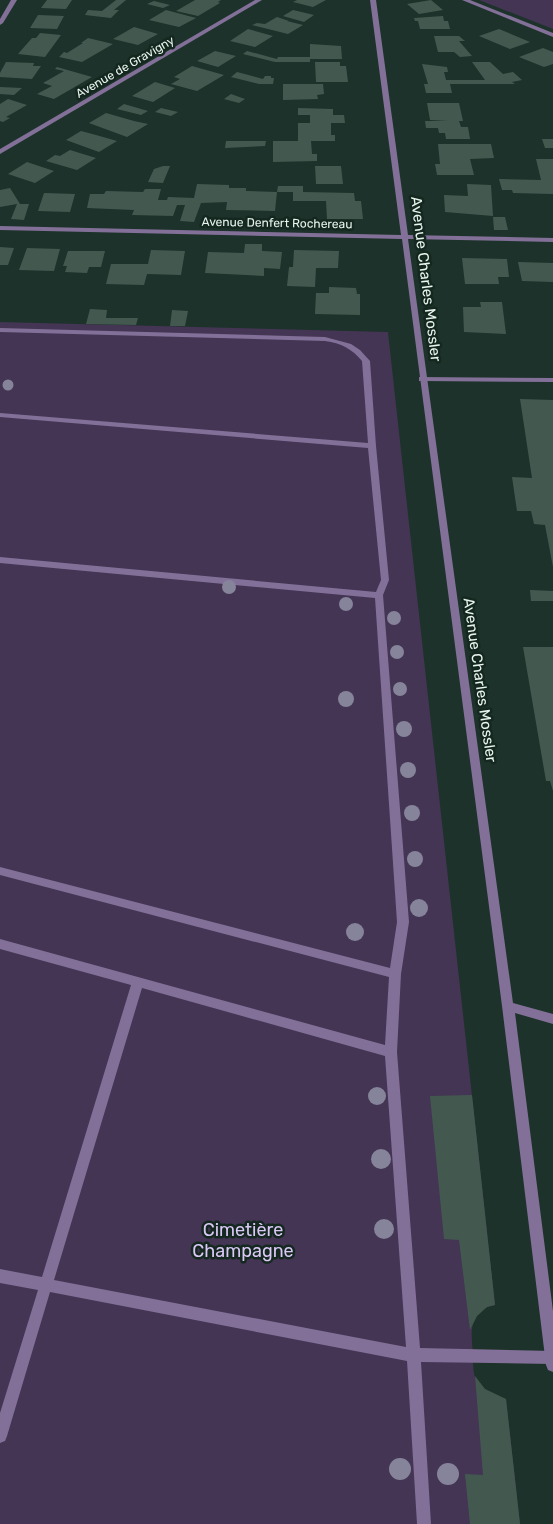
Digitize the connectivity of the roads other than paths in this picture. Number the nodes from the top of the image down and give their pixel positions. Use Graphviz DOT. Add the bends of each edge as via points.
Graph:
graph roads {
  1 [pos="14,0"];
  2 [pos="259,0"];
  3 [pos="373,0"];
  4 [pos="465,0"];
  5 [pos="0,23"];
  6 [pos="553,35"];
  7 [pos="0,152"];
  8 [pos="0,228"];
  9 [pos="405,237"];
  10 [pos="553,240"];
  11 [pos="0,330"];
  12 [pos="422,379"];
  13 [pos="553,380"];
  14 [pos="0,415"];
  15 [pos="372,446"];
  16 [pos="0,560"];
  17 [pos="379,594"];
  18 [pos="0,871"];
  19 [pos="0,944"];
  20 [pos="395,974"];
  21 [pos="138,982"];
  22 [pos="508,1006"];
  23 [pos="553,1019"];
  24 [pos="391,1052"];
  25 [pos="0,1276"];
  26 [pos="46,1285"];
  27 [pos="414,1355"];
  28 [pos="552,1361"];
  29 [pos="0,1436"];
  30 [pos="424,1524"];
  1 -- 5 [label="street"];
  2 -- 7 [label="street, Avenue de Gravigny"];
  3 -- 9 [label="street, Avenue Charles Mossler"];
  4 -- 6 [label="street"];
  8 -- 9 [label="street, Avenue Denfert Rochereau"];
  9 -- 10 [label="street, Avenue Denfert Rochereau"];
  9 -- 12 [label="street, Avenue Charles Mossler"];
  11 -- 15 [label="street" via="340,341 360,352 366,361"];
  12 -- 13 [label="street"];
  12 -- 22 [label="street, Avenue Charles Mossler"];
  14 -- 15 [label="street"];
  15 -- 17 [label="street" via="385,580"];
  16 -- 17 [label="street"];
  17 -- 20 [label="street" via="403,922"];
  18 -- 20 [label="street"];
  19 -- 21 [label="street"];
  20 -- 24 [label="street"];
  21 -- 24 [label="street"];
  21 -- 26 [label="street"];
  22 -- 23 [label="street"];
  22 -- 28 [label="street, Avenue Charles Mossler"];
  24 -- 27 [label="street"];
  25 -- 26 [label="street"];
  26 -- 27 [label="street"];
  26 -- 29 [label="street"];
  27 -- 28 [label="street"];
  27 -- 30 [label="street"];
}
